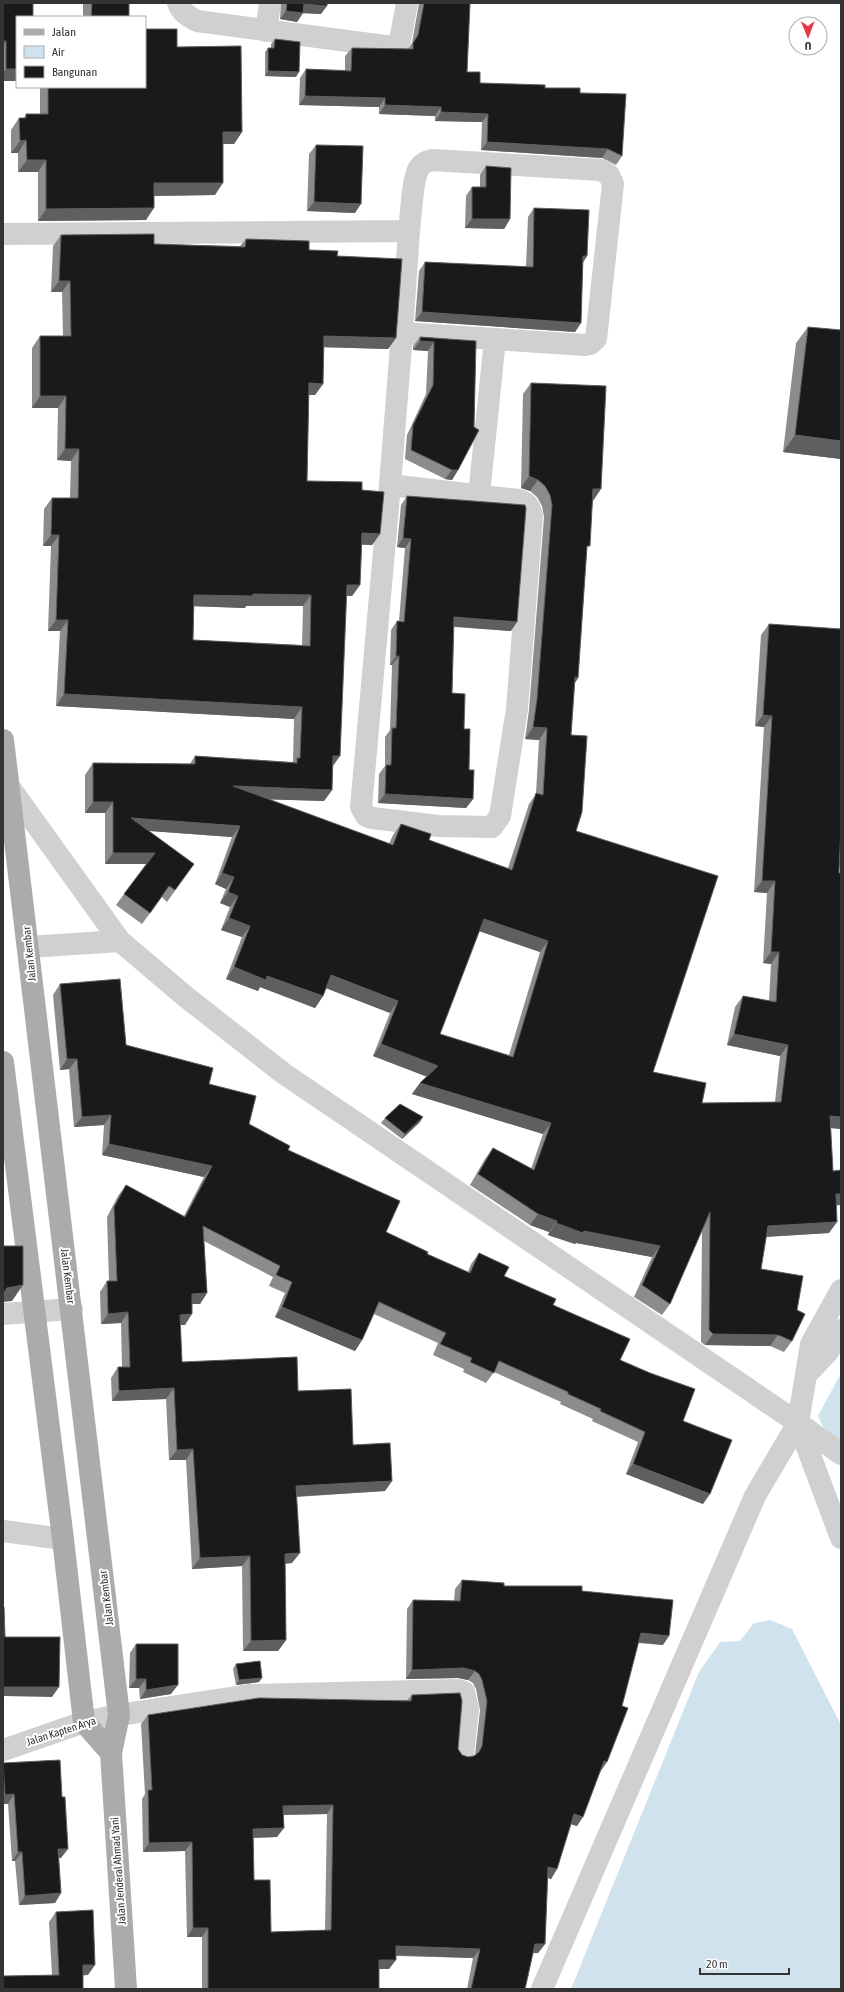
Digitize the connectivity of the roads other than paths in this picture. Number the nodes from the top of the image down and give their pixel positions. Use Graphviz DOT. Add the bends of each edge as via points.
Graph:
graph roads {
  1 [pos="178,3"];
  2 [pos="270,3"];
  3 [pos="407,3"];
  4 [pos="266,31"];
  5 [pos="409,231"];
  6 [pos="3,234"];
  7 [pos="402,333"];
  8 [pos="495,340"];
  9 [pos="390,485"];
  10 [pos="479,495"];
  11 [pos="3,740"];
  12 [pos="10,788"];
  13 [pos="120,941"];
  14 [pos="28,947"];
  15 [pos="3,1062"];
  16 [pos="841,1290"];
  17 [pos="72,1309"];
  18 [pos="34,1313"];
  19 [pos="3,1314"];
  20 [pos="841,1330"];
  21 [pos="806,1375"];
  22 [pos="798,1423"];
  23 [pos="841,1454"];
  24 [pos="3,1531"];
  25 [pos="841,1538"];
  26 [pos="63,1539"];
  27 [pos="119,1715"];
  28 [pos="84,1722"];
  29 [pos="3,1750"];
  30 [pos="111,1753"];
  31 [pos="463,1754"];
  32 [pos="126,1989"];
  33 [pos="542,1989"];
  1 -- 4 [label="street" via="187,16 196,21"];
  2 -- 4 [label="street"];
  3 -- 4 [label="street" via="400,41 392,46"];
  5 -- 6 [label="street"];
  5 -- 7 [label="street"];
  5 -- 8 [label="street" via="416,175 422,164 432,160 600,170 612,179 596,339 585,345"];
  7 -- 8 [label="street"];
  7 -- 9 [label="street"];
  8 -- 10 [label="street"];
  9 -- 10 [label="street"];
  9 -- 10 [label="street" via="361,800 363,812 372,818 438,826 487,828 496,824 500,816 518,709 532,516 524,502"];
  11 -- 12 [label="main road, Jalan Kembar"];
  12 -- 13 [label="street"];
  12 -- 14 [label="main road, Jalan Kembar"];
  13 -- 14 [label="street"];
  13 -- 22 [label="street" via="283,1073"];
  14 -- 17 [label="main road, Jalan Kembar" via="41,1071"];
  15 -- 18 [label="main road"];
  16 -- 21 [label="street" via="811,1344"];
  17 -- 18 [label="street"];
  17 -- 27 [label="main road, Jalan Kembar"];
  18 -- 19 [label="street"];
  18 -- 26 [label="main road"];
  20 -- 21 [label="street" via="828,1352"];
  21 -- 22 [label="street"];
  22 -- 23 [label="street"];
  22 -- 25 [label="street"];
  22 -- 33 [label="street" via="755,1496"];
  24 -- 26 [label="street"];
  26 -- 28 [label="main road"];
  27 -- 28 [label="street, Jalan Kapten Arya"];
  27 -- 30 [label="main road, Jalan Kembar"];
  27 -- 31 [label="street, Jalan Kapten Arya" via="251,1695 458,1690 464,1692 468,1709"];
  28 -- 29 [label="street, Jalan Kapten Arya"];
  28 -- 30 [label="main road"];
  30 -- 32 [label="main road, Jalan Jenderal Ahmad Yani"];
}
